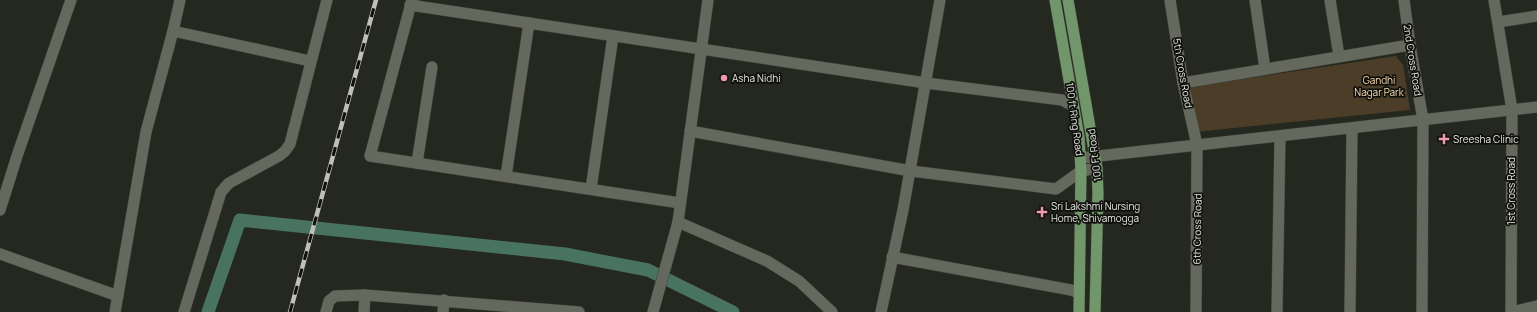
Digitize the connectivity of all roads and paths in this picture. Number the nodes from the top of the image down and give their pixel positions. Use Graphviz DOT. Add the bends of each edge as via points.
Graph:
graph roads {
  1 [pos="71,0"];
  2 [pos="180,0"];
  3 [pos="327,0"];
  4 [pos="708,0"];
  5 [pos="940,0"];
  6 [pos="1055,0"];
  7 [pos="1068,0"];
  8 [pos="1170,0"];
  9 [pos="1254,0"];
  10 [pos="1330,0"];
  11 [pos="1404,0"];
  12 [pos="1494,0"];
  13 [pos="411,3"];
  14 [pos="1537,16"];
  15 [pos="1498,22"];
  16 [pos="529,23"];
  17 [pos="173,31"];
  18 [pos="614,36"];
  19 [pos="1410,45"];
  20 [pos="701,49"];
  21 [pos="1339,56"];
  22 [pos="310,61"];
  23 [pos="432,67"];
  24 [pos="1265,69"];
  25 [pos="926,83"];
  26 [pos="1183,83"];
  27 [pos="1073,106"];
  28 [pos="1537,107"];
  29 [pos="1512,110"];
  30 [pos="1423,120"];
  31 [pos="1352,128"];
  32 [pos="690,131"];
  33 [pos="1280,136"];
  34 [pos="1197,145"];
  35 [pos="1096,156"];
  36 [pos="1081,158"];
  37 [pos="417,163"];
  38 [pos="1098,168"];
  39 [pos="911,171"];
  40 [pos="1081,171"];
  41 [pos="506,176"];
  42 [pos="591,189"];
  43 [pos="680,203"];
  44 [pos="0,210"];
  45 [pos="678,222"];
  46 [pos="0,254"];
  47 [pos="892,257"];
  48 [pos="1079,293"];
  49 [pos="365,295"];
  50 [pos="118,296"];
  51 [pos="444,300"];
  52 [pos="1537,306"];
  53 [pos="481,308"];
  54 [pos="523,309"];
  55 [pos="560,311"];
  56 [pos="115,312"];
  57 [pos="184,312"];
  58 [pos="326,312"];
  59 [pos="364,312"];
  60 [pos="443,312"];
  61 [pos="579,312"];
  62 [pos="653,312"];
  63 [pos="832,312"];
  64 [pos="881,312"];
  65 [pos="1079,312"];
  66 [pos="1095,312"];
  67 [pos="1196,312"];
  68 [pos="1277,312"];
  69 [pos="1350,312"];
  70 [pos="1422,312"];
  71 [pos="1511,312"];
  1 -- 44 [label="street"];
  2 -- 17 [label="street"];
  3 -- 22 [label="street"];
  4 -- 20 [label="street"];
  5 -- 25 [label="street"];
  6 -- 27 [label="main road, 100 ft Ring Road"];
  7 -- 35 [label="main road, 100 Ft Road"];
  8 -- 26 [label="street, 5th Cross Road"];
  9 -- 24 [label="street"];
  10 -- 21 [label="street"];
  11 -- 19 [label="street, 2nd Cross Road"];
  12 -- 15 [label="street, 1st Cross Road"];
  13 -- 16 [label="street"];
  13 -- 37 [label="street" via="370,156"];
  14 -- 15 [label="street"];
  15 -- 29 [label="street, 1st Cross Road"];
  16 -- 18 [label="street"];
  16 -- 41 [label="street"];
  17 -- 22 [label="street"];
  17 -- 50 [label="street" via="146,132"];
  18 -- 20 [label="street"];
  18 -- 42 [label="street"];
  19 -- 21 [label="street"];
  19 -- 30 [label="street, 2nd Cross Road"];
  20 -- 25 [label="street"];
  20 -- 32 [label="street"];
  21 -- 24 [label="street"];
  22 -- 57 [label="street" via="290,144 279,156 229,184 221,192"];
  23 -- 37 [label="street"];
  24 -- 26 [label="street"];
  25 -- 27 [label="street" via="1062,100"];
  25 -- 39 [label="street"];
  26 -- 34 [label="street, 5th Cross Road"];
  27 -- 36 [label="main road, 100 ft Ring Road"];
  28 -- 29 [label="street"];
  29 -- 30 [label="street"];
  29 -- 71 [label="street, 1st Cross Road"];
  30 -- 31 [label="street"];
  30 -- 70 [label="street, 2nd Cross Road"];
  31 -- 33 [label="street"];
  31 -- 69 [label="street"];
  32 -- 39 [label="street"];
  32 -- 43 [label="street"];
  33 -- 34 [label="street"];
  33 -- 68 [label="street"];
  34 -- 35 [label="street"];
  34 -- 67 [label="street, 6th Cross Road"];
  35 -- 36 [label="street"];
  35 -- 38 [label="main road, 100 Ft Road"];
  36 -- 40 [label="main road, 100 ft Ring Road"];
  37 -- 41 [label="street"];
  38 -- 40 [label="street"];
  38 -- 66 [label="main road, 100 Ft Road"];
  39 -- 40 [label="street" via="1056,190"];
  39 -- 47 [label="street"];
  40 -- 48 [label="main road, 100 ft Ring Road"];
  41 -- 42 [label="street"];
  42 -- 43 [label="street"];
  43 -- 45 [label="street"];
  45 -- 62 [label="street"];
  45 -- 63 [label="street" via="767,261 799,281"];
  46 -- 50 [label="street"];
  47 -- 48 [label="street" via="1064,288"];
  47 -- 64 [label="street"];
  48 -- 65 [label="main road, 100 ft Ring Road"];
  49 -- 51 [label="street"];
  49 -- 58 [label="street" via="334,296 329,301"];
  49 -- 59 [label="street"];
  50 -- 56 [label="street"];
  51 -- 53 [label="street"];
  51 -- 60 [label="street"];
  52 -- 71 [label="street"];
  53 -- 54 [label="street"];
  54 -- 55 [label="street"];
  55 -- 61 [label="street"];
}
